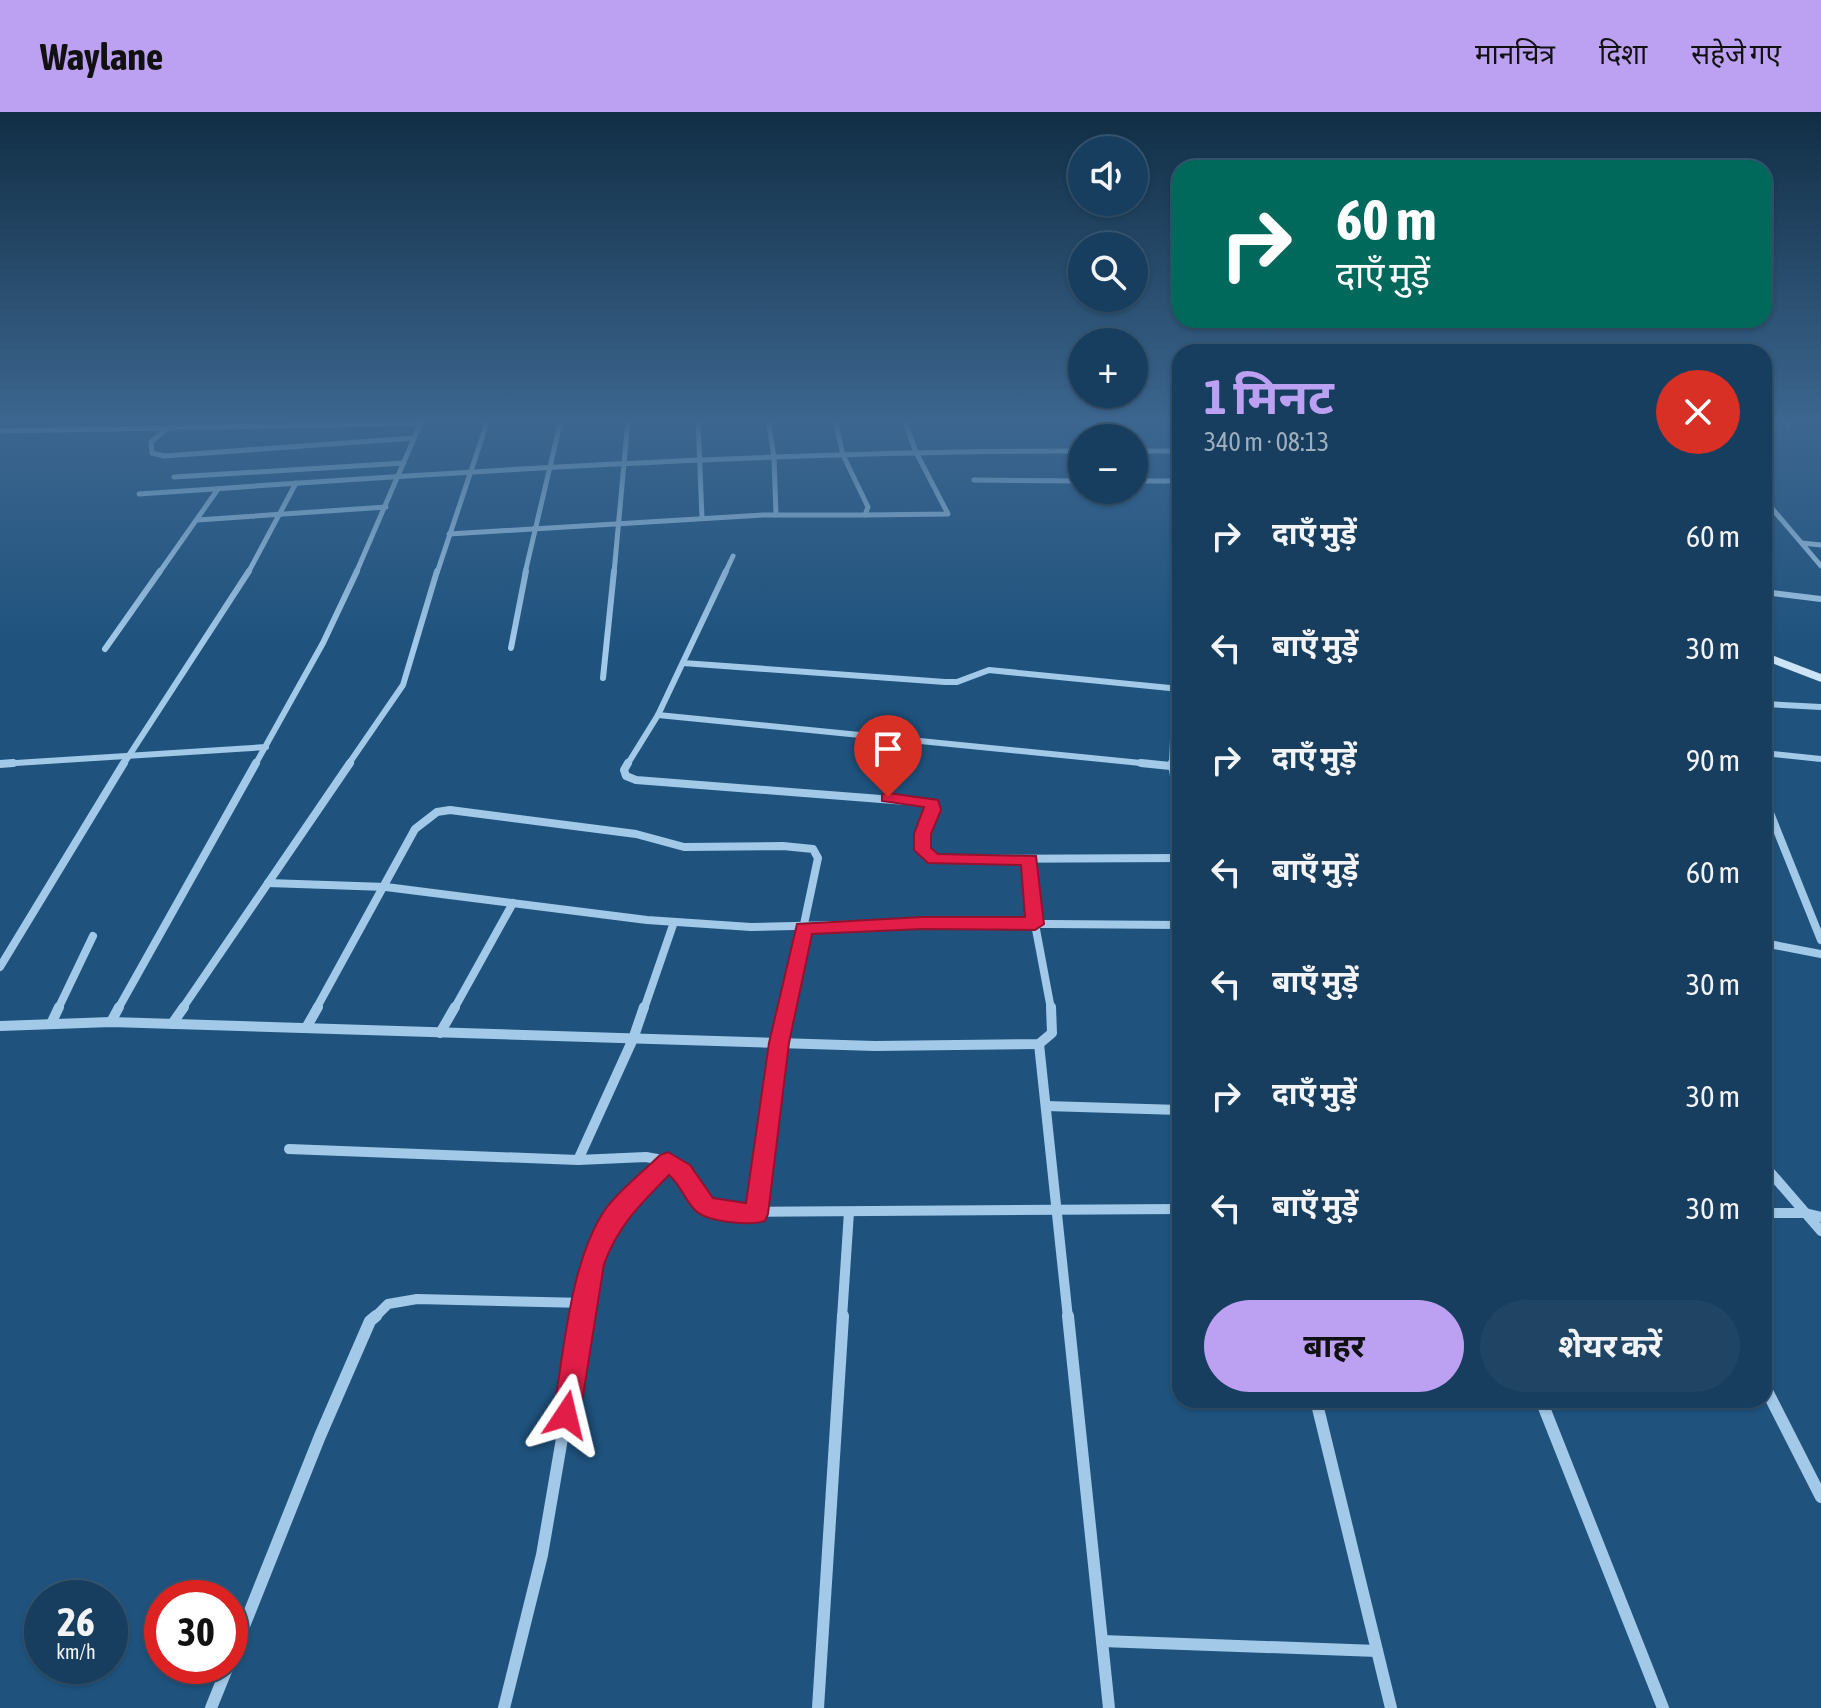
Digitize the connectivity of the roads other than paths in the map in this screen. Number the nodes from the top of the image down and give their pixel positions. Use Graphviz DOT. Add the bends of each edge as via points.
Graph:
graph roads {
  1 [pos="214,494"];
  2 [pos="290,494"];
  3 [pos="391,494"];
  4 [pos="462,494"];
  5 [pos="540,494"];
  6 [pos="619,494"];
  7 [pos="701,494"];
  8 [pos="775,494"];
  9 [pos="862,494"];
  10 [pos="938,494"];
  11 [pos="386,507"];
  12 [pos="1772,508"];
  13 [pos="776,515"];
  14 [pos="865,515"];
  15 [pos="279,516"];
  16 [pos="702,518"];
  17 [pos="197,520"];
  18 [pos="615,525"];
  19 [pos="532,529"];
  20 [pos="449,534"];
  21 [pos="1802,543"];
  22 [pos="1821,545"];
  23 [pos="733,556"];
  24 [pos="1821,566"];
  25 [pos="1772,593"];
  26 [pos="1821,599"];
  27 [pos="511,648"];
  28 [pos="105,649"];
  29 [pos="1772,659"];
  30 [pos="683,663"];
  31 [pos="603,678"];
  32 [pos="1821,678"];
  33 [pos="1172,687"];
  34 [pos="1772,704"];
  35 [pos="1821,707"];
  36 [pos="658,715"];
  37 [pos="266,747"];
  38 [pos="1772,754"];
  39 [pos="128,757"];
  40 [pos="1821,759"];
  41 [pos="3,764"];
  42 [pos="1172,767"];
  43 [pos="0,772"];
  44 [pos="1772,818"];
  45 [pos="1172,858"];
  46 [pos="1030,860"];
  47 [pos="268,883"];
  48 [pos="386,887"];
  49 [pos="513,903"];
  50 [pos="674,922"];
  51 [pos="1035,924"];
  52 [pos="1172,925"];
  53 [pos="804,928"];
  54 [pos="93,936"];
  55 [pos="1821,940"];
  56 [pos="1772,945"];
  57 [pos="1821,954"];
  58 [pos="0,967"];
  59 [pos="111,1022"];
  60 [pos="51,1024"];
  61 [pos="172,1024"];
  62 [pos="0,1026"];
  63 [pos="306,1028"];
  64 [pos="440,1033"];
  65 [pos="633,1039"];
  66 [pos="779,1043"];
  67 [pos="1039,1044"];
  68 [pos="1046,1106"];
  69 [pos="1172,1110"];
  70 [pos="289,1149"];
  71 [pos="578,1160"];
  72 [pos="668,1161"];
  73 [pos="1772,1174"];
  74 [pos="1059,1209"];
  75 [pos="1172,1209"];
  76 [pos="849,1212"];
  77 [pos="1772,1213"];
  78 [pos="1805,1213"];
  79 [pos="756,1214"];
  80 [pos="1821,1217"];
  81 [pos="1821,1231"];
  82 [pos="586,1303"];
  83 [pos="1772,1401"];
  84 [pos="1318,1408"];
  85 [pos="1544,1408"];
  86 [pos="1821,1497"];
  87 [pos="248,1616"];
  88 [pos="1102,1641"];
  89 [pos="1377,1651"];
  90 [pos="221,1684"];
  91 [pos="211,1708"];
  92 [pos="504,1708"];
  93 [pos="818,1708"];
  94 [pos="1109,1708"];
  95 [pos="1391,1708"];
  96 [pos="1663,1708"];
  1 -- 17 [label="street"];
  2 -- 15 [label="street"];
  3 -- 11 [label="street"];
  4 -- 20 [label="street"];
  5 -- 19 [label="street"];
  6 -- 18 [label="street"];
  7 -- 16 [label="street"];
  8 -- 13 [label="street"];
  9 -- 14 [label="street" via="868,507"];
  10 -- 14 [label="street" via="948,514"];
  11 -- 15 [label="street"];
  11 -- 37 [label="street" via="323,643"];
  12 -- 21 [label="street"];
  13 -- 14 [label="street"];
  13 -- 16 [label="street"];
  15 -- 17 [label="street"];
  15 -- 39 [label="street"];
  16 -- 18 [label="street"];
  17 -- 28 [label="street"];
  18 -- 19 [label="street"];
  18 -- 31 [label="street" via="614,589"];
  19 -- 20 [label="street"];
  19 -- 27 [label="street"];
  20 -- 47 [label="street" via="403,685"];
  21 -- 22 [label="street"];
  21 -- 24 [label="street"];
  23 -- 30 [label="street"];
  25 -- 26 [label="street"];
  29 -- 32 [label="street"];
  30 -- 33 [label="street" via="945,682 989,670"];
  30 -- 36 [label="street"];
  34 -- 35 [label="street"];
  36 -- 42 [label="street"];
  36 -- 46 [label="street" via="624,770 626,776 920,800 932,803 923,850 934,859"];
  37 -- 39 [label="street"];
  37 -- 59 [label="street"];
  38 -- 40 [label="street"];
  39 -- 41 [label="street"];
  39 -- 58 [label="street"];
  41 -- 43 [label="street"];
  44 -- 55 [label="street"];
  45 -- 46 [label="street"];
  46 -- 51 [label="street"];
  47 -- 48 [label="street"];
  47 -- 61 [label="street"];
  48 -- 49 [label="street"];
  48 -- 53 [label="street" via="415,829 437,812 450,810 636,834 690,848 813,849 818,858"];
  48 -- 63 [label="street"];
  49 -- 50 [label="street"];
  49 -- 64 [label="street"];
  50 -- 53 [label="street"];
  50 -- 65 [label="street"];
  51 -- 52 [label="street"];
  51 -- 53 [label="street"];
  51 -- 67 [label="street" via="1053,1018 1052,1033"];
  53 -- 66 [label="street"];
  54 -- 60 [label="street"];
  56 -- 57 [label="street"];
  59 -- 60 [label="street"];
  59 -- 61 [label="street"];
  60 -- 62 [label="street"];
  61 -- 63 [label="street"];
  63 -- 64 [label="street"];
  64 -- 65 [label="street"];
  65 -- 66 [label="street"];
  65 -- 71 [label="street"];
  66 -- 67 [label="street"];
  66 -- 79 [label="street"];
  67 -- 68 [label="street"];
  68 -- 69 [label="street"];
  68 -- 74 [label="street"];
  70 -- 71 [label="street"];
  71 -- 72 [label="street"];
  72 -- 79 [label="street" via="706,1205"];
  72 -- 82 [label="street" via="616,1213 602,1237"];
  73 -- 78 [label="street"];
  74 -- 75 [label="street"];
  74 -- 76 [label="street"];
  74 -- 88 [label="street"];
  76 -- 79 [label="street"];
  76 -- 93 [label="street"];
  77 -- 78 [label="street"];
  78 -- 80 [label="street"];
  78 -- 81 [label="street"];
  82 -- 87 [label="street" via="417,1299 388,1304 370,1321"];
  82 -- 92 [label="street" via="542,1555"];
  83 -- 86 [label="street"];
  84 -- 89 [label="street"];
  85 -- 96 [label="street"];
  88 -- 89 [label="street"];
  88 -- 94 [label="street"];
  89 -- 95 [label="street"];
  90 -- 91 [label="street"];
}
